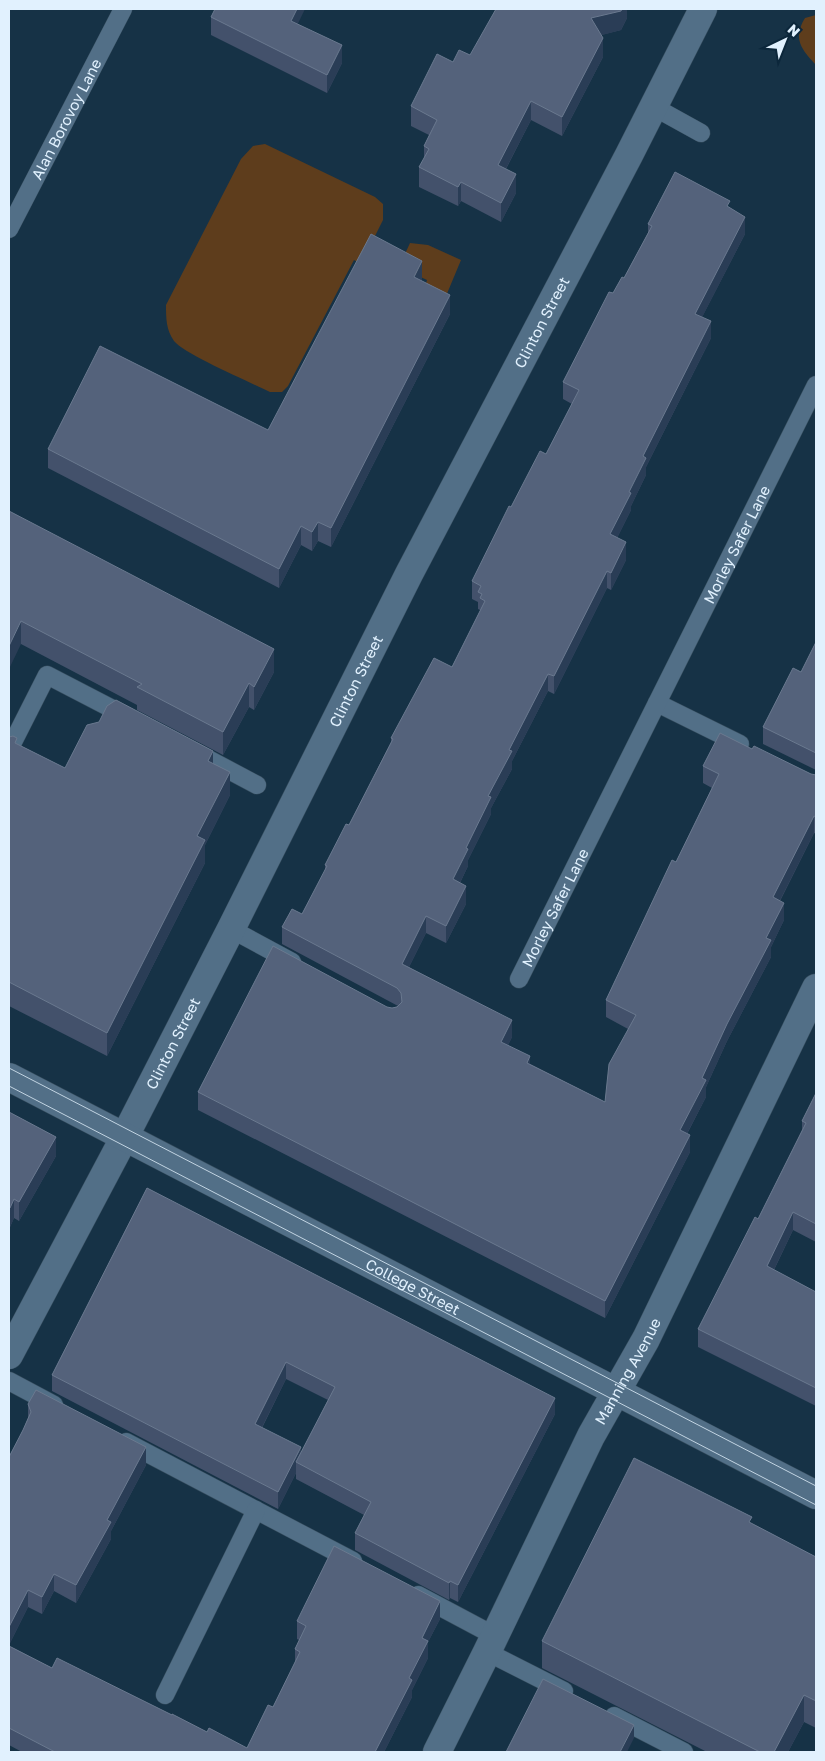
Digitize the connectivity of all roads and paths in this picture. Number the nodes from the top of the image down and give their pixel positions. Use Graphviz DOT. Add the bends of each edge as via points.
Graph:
graph roads {
  1 [pos="123,9"];
  2 [pos="703,9"];
  3 [pos="654,108"];
  4 [pos="702,133"];
  5 [pos="9,229"];
  6 [pos="816,385"];
  7 [pos="658,702"];
  8 [pos="144,726"];
  9 [pos="178,744"];
  10 [pos="9,750"];
  11 [pos="754,751"];
  12 [pos="257,785"];
  13 [pos="231,929"];
  14 [pos="305,969"];
  15 [pos="519,979"];
  16 [pos="816,988"];
  17 [pos="9,1077"];
  18 [pos="124,1138"];
  19 [pos="9,1355"];
  20 [pos="9,1381"];
  21 [pos="615,1392"];
  22 [pos="65,1410"];
  23 [pos="108,1433"];
  24 [pos="816,1496"];
  25 [pos="256,1510"];
  26 [pos="370,1569"];
  27 [pos="405,1588"];
  28 [pos="491,1644"];
  29 [pos="165,1695"];
  30 [pos="579,1699"];
  31 [pos="597,1708"];
  32 [pos="437,1752"];
  33 [pos="684,1752"];
  1 -- 5 [label="lane, Alan Borovoy Lane"];
  2 -- 3 [label="street, Clinton Street"];
  3 -- 4 [label="lane"];
  3 -- 13 [label="street, Clinton Street" via="409,574"];
  6 -- 7 [label="lane, Morley Safer Lane"];
  7 -- 11 [label="lane"];
  7 -- 15 [label="lane, Morley Safer Lane"];
  8 -- 10 [label="lane" via="97,708 47,676"];
  9 -- 12 [label="lane"];
  13 -- 14 [label="lane"];
  13 -- 18 [label="street, Clinton Street"];
  16 -- 21 [label="street, Manning Avenue" via="646,1339"];
  17 -- 18 [label="street, College Street"];
  18 -- 19 [label="street, Clinton Street"];
  18 -- 21 [label="street, College Street"];
  20 -- 22 [label="lane"];
  21 -- 24 [label="street, College Street"];
  21 -- 28 [label="street, Manning Avenue"];
  23 -- 25 [label="lane"];
  25 -- 26 [label="lane"];
  25 -- 29 [label="lane"];
  27 -- 28 [label="lane"];
  28 -- 30 [label="lane"];
  28 -- 32 [label="street, Manning Avenue"];
  31 -- 33 [label="lane"];
}
